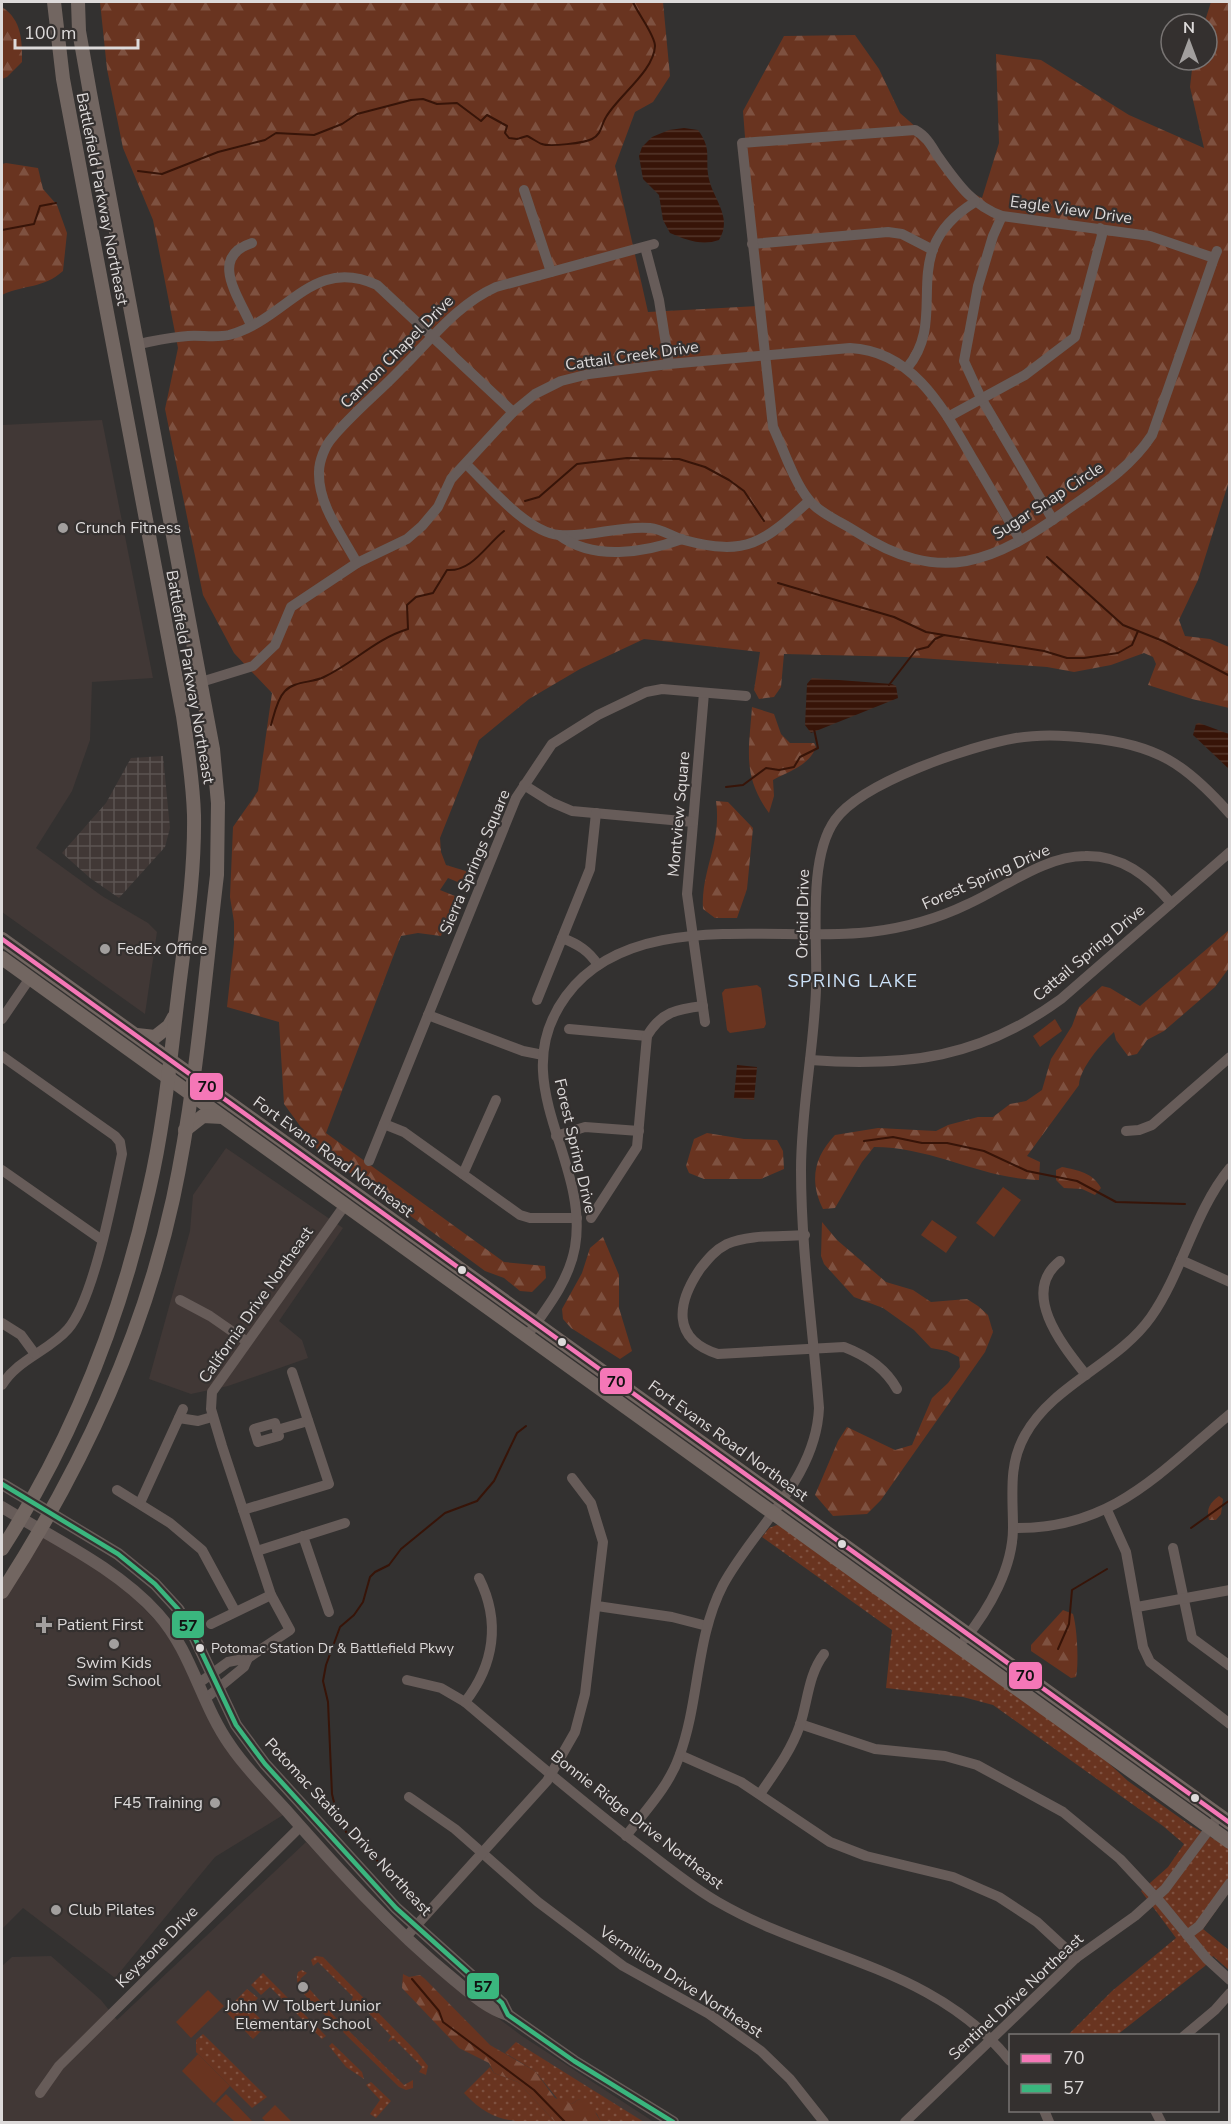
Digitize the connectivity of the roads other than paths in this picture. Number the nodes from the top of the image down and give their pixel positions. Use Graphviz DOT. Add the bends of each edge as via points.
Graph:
graph roads {
  1 [pos="54,2"];
  2 [pos="78,2"];
  3 [pos="742,144"];
  4 [pos="524,190"];
  5 [pos="975,202"];
  6 [pos="1002,216"];
  7 [pos="1100,228"];
  8 [pos="252,243"];
  9 [pos="752,244"];
  10 [pos="933,250"];
  11 [pos="1215,254"];
  12 [pos="550,272"];
  13 [pos="251,325"];
  14 [pos="434,337"];
  15 [pos="138,344"];
  16 [pos="763,356"];
  17 [pos="669,364"];
  18 [pos="907,368"];
  19 [pos="981,398"];
  20 [pos="513,412"];
  21 [pos="948,417"];
  22 [pos="466,464"];
  23 [pos="810,501"];
  24 [pos="1053,520"];
  25 [pos="559,535"];
  26 [pos="682,539"];
  27 [pos="1020,540"];
  28 [pos="357,563"];
  29 [pos="201,682"];
  30 [pos="704,693"];
  31 [pos="746,696"];
  32 [pos="524,785"];
  33 [pos="596,813"];
  34 [pos="1230,814"];
  35 [pos="693,822"];
  36 [pos="1230,852"];
  37 [pos="1171,903"];
  38 [pos="817,934"];
  39 [pos="692,937"];
  40 [pos="562,938"];
  41 [pos="2,939"];
  42 [pos="2,958"];
  43 [pos="598,965"];
  44 [pos="30,978"];
  45 [pos="537,1000"];
  46 [pos="702,1006"];
  47 [pos="176,1015"];
  48 [pos="428,1015"];
  49 [pos="2,1019"];
  50 [pos="705,1022"];
  51 [pos="569,1029"];
  52 [pos="136,1035"];
  53 [pos="647,1036"];
  54 [pos="543,1055"];
  55 [pos="2,1056"];
  56 [pos="1230,1057"];
  57 [pos="810,1060"];
  58 [pos="171,1061"];
  59 [pos="192,1077"];
  60 [pos="168,1078"];
  61 [pos="190,1094"];
  62 [pos="496,1100"];
  63 [pos="222,1117"];
  64 [pos="384,1124"];
  65 [pos="185,1130"];
  66 [pos="639,1131"];
  67 [pos="1126,1131"];
  68 [pos="556,1136"];
  69 [pos="369,1161"];
  70 [pos="1230,1168"];
  71 [pos="2,1170"];
  72 [pos="463,1174"];
  73 [pos="345,1205"];
  74 [pos="577,1218"];
  75 [pos="591,1218"];
  76 [pos="805,1235"];
  77 [pos="102,1240"];
  78 [pos="420,1240"];
  79 [pos="1181,1260"];
  80 [pos="1060,1261"];
  81 [pos="1230,1282"];
  82 [pos="180,1300"];
  83 [pos="2,1323"];
  84 [pos="536,1323"];
  85 [pos="527,1336"];
  86 [pos="246,1341"];
  87 [pos="814,1347"];
  88 [pos="34,1354"];
  89 [pos="292,1372"];
  90 [pos="1086,1375"];
  91 [pos="2,1385"];
  92 [pos="897,1389"];
  93 [pos="1230,1414"];
  94 [pos="212,1417"];
  95 [pos="308,1421"];
  96 [pos="277,1430"];
  97 [pos="572,1478"];
  98 [pos="2,1484"];
  99 [pos="117,1490"];
  100 [pos="781,1500"];
  101 [pos="30,1502"];
  102 [pos="140,1503"];
  103 [pos="2,1507"];
  104 [pos="243,1510"];
  105 [pos="1107,1510"];
  106 [pos="772,1512"];
  107 [pos="50,1514"];
  108 [pos="21,1519"];
  109 [pos="345,1523"];
  110 [pos="1013,1528"];
  111 [pos="40,1531"];
  112 [pos="303,1536"];
  113 [pos="1173,1548"];
  114 [pos="2,1549"];
  115 [pos="257,1551"];
  116 [pos="479,1578"];
  117 [pos="1230,1590"];
  118 [pos="2,1592"];
  119 [pos="271,1595"];
  120 [pos="1182,1598"];
  121 [pos="597,1606"];
  122 [pos="1137,1607"];
  123 [pos="235,1611"];
  124 [pos="329,1612"];
  125 [pos="211,1624"];
  126 [pos="707,1626"];
  127 [pos="969,1634"];
  128 [pos="959,1646"];
  129 [pos="824,1654"];
  130 [pos="248,1658"];
  131 [pos="1230,1666"];
  132 [pos="212,1673"];
  133 [pos="407,1680"];
  134 [pos="199,1683"];
  135 [pos="219,1689"];
  136 [pos="205,1700"];
  137 [pos="465,1702"];
  138 [pos="800,1724"];
  139 [pos="1230,1724"];
  140 [pos="680,1755"];
  141 [pos="552,1775"];
  142 [pos="760,1794"];
  143 [pos="409,1797"];
  144 [pos="1225,1820"];
  145 [pos="300,1827"];
  146 [pos="1211,1828"];
  147 [pos="626,1836"];
  148 [pos="1230,1842"];
  149 [pos="483,1854"];
  150 [pos="1230,1883"];
  151 [pos="1156,1898"];
  152 [pos="417,1927"];
  153 [pos="1187,1935"];
  154 [pos="406,1937"];
  155 [pos="1076,1958"];
  156 [pos="1230,1980"];
  157 [pos="1230,1992"];
  158 [pos="508,2015"];
  159 [pos="1186,2034"];
  160 [pos="991,2040"];
  161 [pos="1009,2059"];
  162 [pos="40,2093"];
  163 [pos="673,2122"];
  164 [pos="824,2122"];
  165 [pos="905,2122"];
  1 -- 47 [label="main road, Battlefield Parkway Northeast" via="63,79 191,770 192,866"];
  2 -- 15 [label="main road, Battlefield Parkway Northeast" via="79,32"];
  3 -- 5 [label="street, Eagle View Drive" via="915,130 928,140 963,192"];
  3 -- 9 [label="street, Sugar Snap Circle"];
  4 -- 12 [label="street"];
  5 -- 6 [label="street, Eagle View Drive"];
  5 -- 10 [label="street" via="948,221"];
  6 -- 7 [label="street, Eagle View Drive"];
  6 -- 19 [label="street" via="978,286 965,348 966,368"];
  7 -- 11 [label="street, Eagle View Drive" via="1150,236"];
  7 -- 19 [label="street" via="1102,235 1075,337 1025,375"];
  8 -- 13 [label="street" via="232,254 229,264 229,277"];
  9 -- 10 [label="street" via="888,232 902,234"];
  9 -- 16 [label="street, Sugar Snap Circle"];
  10 -- 18 [label="street" via="924,331 916,357"];
  11 -- 24 [label="street, Sugar Snap Circle" via="1152,435 1126,467"];
  12 -- 14 [label="street, Cannon Chapel Drive" via="478,295"];
  12 -- 17 [label="street, Cannon Chapel Drive" via="649,245"];
  13 -- 14 [label="street" via="266,320 309,286 349,276 376,285"];
  13 -- 15 [label="street" via="229,335 187,336"];
  14 -- 20 [label="street"];
  14 -- 28 [label="street, Cannon Chapel Drive" via="330,439 324,452 319,469 320,489"];
  15 -- 29 [label="main road, Battlefield Parkway Northeast"];
  16 -- 17 [label="street, Cattail Creek Drive"];
  16 -- 18 [label="street, Cattail Creek Drive" via="863,348"];
  16 -- 23 [label="street, Sugar Snap Circle" via="772,427"];
  17 -- 20 [label="street, Cattail Creek Drive" via="561,381 535,394"];
  18 -- 21 [label="street, Cattail Creek Drive" via="939,401"];
  19 -- 21 [label="street"];
  19 -- 24 [label="street"];
  20 -- 22 [label="street, Cattail Creek Drive"];
  21 -- 27 [label="street, Cattail Creek Drive"];
  22 -- 25 [label="street" via="534,526"];
  22 -- 28 [label="street, Cattail Creek Drive" via="451,479 438,507 422,526 407,539"];
  23 -- 26 [label="street" via="761,540 739,548"];
  23 -- 27 [label="street, Sugar Snap Circle" via="871,542 904,556 939,564 971,561 1001,552"];
  24 -- 27 [label="street, Sugar Snap Circle"];
  25 -- 26 [label="street" via="624,527 652,528"];
  25 -- 26 [label="street" via="573,546 603,552 644,550"];
  28 -- 29 [label="street, Cattail Creek Drive" via="291,607 268,655 253,666"];
  29 -- 59 [label="main road, Battlefield Parkway Northeast" via="216,774 219,838"];
  30 -- 31 [label="street, Sierra Springs Square"];
  30 -- 32 [label="street, Sierra Springs Square" via="654,690 598,715 552,744"];
  30 -- 35 [label="street, Montview Square"];
  32 -- 33 [label="street" via="563,808"];
  32 -- 48 [label="street, Sierra Springs Square"];
  33 -- 35 [label="street"];
  33 -- 40 [label="street" via="590,869"];
  34 -- 38 [label="street, Orchid Drive" via="1186,769 1164,755 1134,744 1053,736 1019,738 973,748 866,792 840,814 827,832 819,860"];
  35 -- 39 [label="street, Montview Square" via="687,894"];
  36 -- 37 [label="street, Cattail Spring Drive"];
  37 -- 38 [label="street, Forest Spring Drive" via="1135,869 1110,859 1083,856 1055,861 930,919 872,932"];
  37 -- 57 [label="street, Cattail Spring Drive" via="1061,999 1005,1033 953,1052 899,1062"];
  38 -- 39 [label="street, Forest Spring Drive"];
  38 -- 57 [label="street, Orchid Drive"];
  39 -- 43 [label="street, Forest Spring Drive" via="638,946"];
  39 -- 46 [label="street, Montview Square"];
  40 -- 43 [label="street" via="591,954"];
  40 -- 45 [label="street"];
  41 -- 52 [label="main road, Fort Evans Road Northeast"];
  42 -- 44 [label="main road, Fort Evans Road Northeast"];
  43 -- 54 [label="street, Forest Spring Drive" via="567,995 557,1011"];
  44 -- 49 [label="street"];
  44 -- 60 [label="main road, Fort Evans Road Northeast"];
  46 -- 50 [label="street, Montview Square"];
  46 -- 53 [label="street" via="666,1014"];
  47 -- 52 [label="main road" via="155,1036"];
  47 -- 58 [label="main road, Battlefield Parkway Northeast"];
  48 -- 54 [label="street"];
  48 -- 64 [label="street, Sierra Springs Square"];
  51 -- 53 [label="street"];
  52 -- 58 [label="main road, Fort Evans Road Northeast"];
  53 -- 66 [label="street"];
  54 -- 68 [label="street, Forest Spring Drive" via="546,1101"];
  55 -- 77 [label="street" via="120,1142 122,1154"];
  56 -- 67 [label="street" via="1152,1125"];
  57 -- 76 [label="street, Orchid Drive" via="801,1166"];
  58 -- 59 [label="main road, Fort Evans Road Northeast"];
  58 -- 60 [label="main road, Battlefield Parkway Northeast"];
  59 -- 61 [label="main road, Battlefield Parkway Northeast"];
  59 -- 78 [label="main road, Fort Evans Road Northeast"];
  60 -- 61 [label="main road, Fort Evans Road Northeast"];
  60 -- 101 [label="main road, Battlefield Parkway Northeast" via="150,1188 113,1319 72,1420"];
  61 -- 63 [label="main road, Fort Evans Road Northeast"];
  61 -- 65 [label="main road, Battlefield Parkway Northeast"];
  62 -- 72 [label="street"];
  63 -- 65 [label="main road" via="203,1116"];
  63 -- 73 [label="main road, Fort Evans Road Northeast"];
  64 -- 69 [label="street, Sierra Springs Square"];
  64 -- 72 [label="street" via="404,1132"];
  65 -- 107 [label="main road, Battlefield Parkway Northeast" via="172,1200 142,1310 93,1434"];
  66 -- 68 [label="street" via="585,1127"];
  66 -- 75 [label="street" via="634,1155"];
  68 -- 74 [label="street, Forest Spring Drive"];
  70 -- 79 [label="street" via="1210,1198"];
  71 -- 77 [label="street"];
  72 -- 74 [label="street" via="520,1215"];
  73 -- 78 [label="main road" via="355,1203"];
  73 -- 85 [label="main road, Fort Evans Road Northeast"];
  73 -- 86 [label="street, California Drive Northeast"];
  74 -- 84 [label="street, Forest Spring Drive" via="568,1271"];
  76 -- 87 [label="street, Orchid Drive"];
  76 -- 87 [label="street" via="736,1240 718,1249 687,1287 682,1316 694,1340 718,1354"];
  77 -- 88 [label="street" via="73,1323 58,1340"];
  78 -- 84 [label="main road, Fort Evans Road Northeast"];
  79 -- 81 [label="street"];
  79 -- 90 [label="street" via="1151,1318 1131,1340"];
  80 -- 90 [label="street" via="1046,1282 1047,1311 1058,1340"];
  82 -- 86 [label="street"];
  83 -- 88 [label="street" via="21,1335"];
  84 -- 85 [label="street, Forest Spring Drive"];
  84 -- 100 [label="main road, Fort Evans Road Northeast"];
  85 -- 106 [label="main road, Fort Evans Road Northeast"];
  86 -- 94 [label="street, California Drive Northeast" via="212,1392"];
  87 -- 92 [label="street" via="835,1346 854,1351 889,1375"];
  87 -- 100 [label="street, Orchid Drive" via="819,1408 815,1439 804,1467"];
  88 -- 91 [label="street"];
  89 -- 95 [label="street"];
  90 -- 110 [label="street" via="1037,1416 1024,1436 1011,1482"];
  93 -- 105 [label="street" via="1144,1485"];
  94 -- 102 [label="street" via="198,1421 181,1414"];
  94 -- 104 [label="street, California Drive Northeast"];
  95 -- 96 [label="street"];
  95 -- 104 [label="street" via="328,1484"];
  97 -- 121 [label="street" via="591,1503 601,1528 603,1556"];
  98 -- 101 [label="street, Potomac Station Drive Northeast"];
  99 -- 102 [label="street"];
  100 -- 106 [label="street, Orchid Drive"];
  100 -- 127 [label="main road, Fort Evans Road Northeast"];
  101 -- 107 [label="street, Potomac Station Drive Northeast"];
  101 -- 108 [label="main road, Battlefield Parkway Northeast"];
  102 -- 123 [label="street" via="202,1550"];
  103 -- 108 [label="street, Potomac Station Drive Northeast"];
  104 -- 115 [label="street, California Drive Northeast"];
  105 -- 110 [label="street" via="1052,1527"];
  105 -- 122 [label="street" via="1126,1552"];
  106 -- 126 [label="street, Orchid Drive" via="732,1570"];
  106 -- 128 [label="main road, Fort Evans Road Northeast"];
  107 -- 111 [label="main road, Battlefield Parkway Northeast"];
  107 -- 132 [label="street, Potomac Station Drive Northeast" via="118,1554 155,1584 191,1630"];
  108 -- 111 [label="street, Potomac Station Drive Northeast"];
  108 -- 114 [label="main road, Battlefield Parkway Northeast"];
  109 -- 112 [label="street"];
  110 -- 127 [label="street" via="1003,1577"];
  111 -- 118 [label="main road, Battlefield Parkway Northeast"];
  111 -- 134 [label="street, Potomac Station Drive Northeast" via="107,1571 149,1605 172,1631"];
  112 -- 115 [label="street"];
  112 -- 124 [label="street"];
  113 -- 120 [label="street"];
  115 -- 119 [label="street, California Drive Northeast"];
  116 -- 137 [label="street" via="492,1618 492,1648 482,1676"];
  117 -- 120 [label="street"];
  119 -- 123 [label="street"];
  119 -- 130 [label="street, California Drive Northeast" via="290,1630"];
  120 -- 122 [label="street"];
  120 -- 131 [label="street" via="1192,1638"];
  121 -- 126 [label="street"];
  121 -- 141 [label="street" via="581,1713"];
  122 -- 139 [label="street" via="1143,1647 1150,1662"];
  123 -- 125 [label="street"];
  126 -- 140 [label="street, Orchid Drive"];
  127 -- 128 [label="street"];
  127 -- 144 [label="main road, Fort Evans Road Northeast"];
  128 -- 146 [label="main road, Fort Evans Road Northeast"];
  129 -- 138 [label="street" via="814,1667"];
  130 -- 132 [label="street" via="237,1658"];
  130 -- 135 [label="street" via="244,1668"];
  132 -- 134 [label="street"];
  132 -- 135 [label="street, Potomac Station Drive Northeast"];
  133 -- 137 [label="street, Bonnie Ridge Drive Northeast" via="441,1688"];
  134 -- 136 [label="street, Potomac Station Drive Northeast"];
  135 -- 136 [label="street"];
  135 -- 152 [label="street, Potomac Station Drive Northeast" via="236,1725 265,1764"];
  136 -- 145 [label="street, Potomac Station Drive Northeast" via="230,1745"];
  137 -- 141 [label="street, Bonnie Ridge Drive Northeast"];
  138 -- 142 [label="street" via="782,1763"];
  138 -- 151 [label="street" via="874,1749 945,1756 994,1772 1078,1823 1120,1859"];
  140 -- 142 [label="street" via="719,1770"];
  140 -- 147 [label="street, Orchid Drive" via="668,1780"];
  141 -- 147 [label="street, Bonnie Ridge Drive Northeast"];
  141 -- 149 [label="street"];
  142 -- 155 [label="street" via="813,1833 849,1850 953,1877 999,1897 1037,1922"];
  143 -- 149 [label="street, Vermillion Drive Northeast"];
  144 -- 146 [label="street, Sentinel Drive Northeast"];
  145 -- 154 [label="street, Potomac Station Drive Northeast"];
  145 -- 162 [label="street, Keystone Drive" via="58,2066"];
  146 -- 148 [label="main road, Fort Evans Road Northeast"];
  146 -- 151 [label="street, Sentinel Drive Northeast" via="1179,1874"];
  147 -- 160 [label="street, Bonnie Ridge Drive Northeast" via="717,1901 776,1931 915,1984 953,2006"];
  149 -- 152 [label="street"];
  149 -- 164 [label="street, Vermillion Drive Northeast" via="538,1902 623,1966 709,2014 761,2051 790,2079"];
  150 -- 153 [label="street" via="1199,1926"];
  151 -- 153 [label="street"];
  151 -- 155 [label="street, Sentinel Drive Northeast"];
  152 -- 154 [label="street"];
  152 -- 158 [label="street, Potomac Station Drive Northeast" via="502,2003"];
  153 -- 156 [label="street"];
  154 -- 158 [label="street, Potomac Station Drive Northeast" via="470,1993 495,2011"];
  155 -- 160 [label="street, Sentinel Drive Northeast"];
  157 -- 159 [label="street"];
  158 -- 163 [label="street, Potomac Station Drive Northeast"];
  160 -- 161 [label="street, Bonnie Ridge Drive Northeast"];
  160 -- 165 [label="street, Sentinel Drive Northeast"];
}
